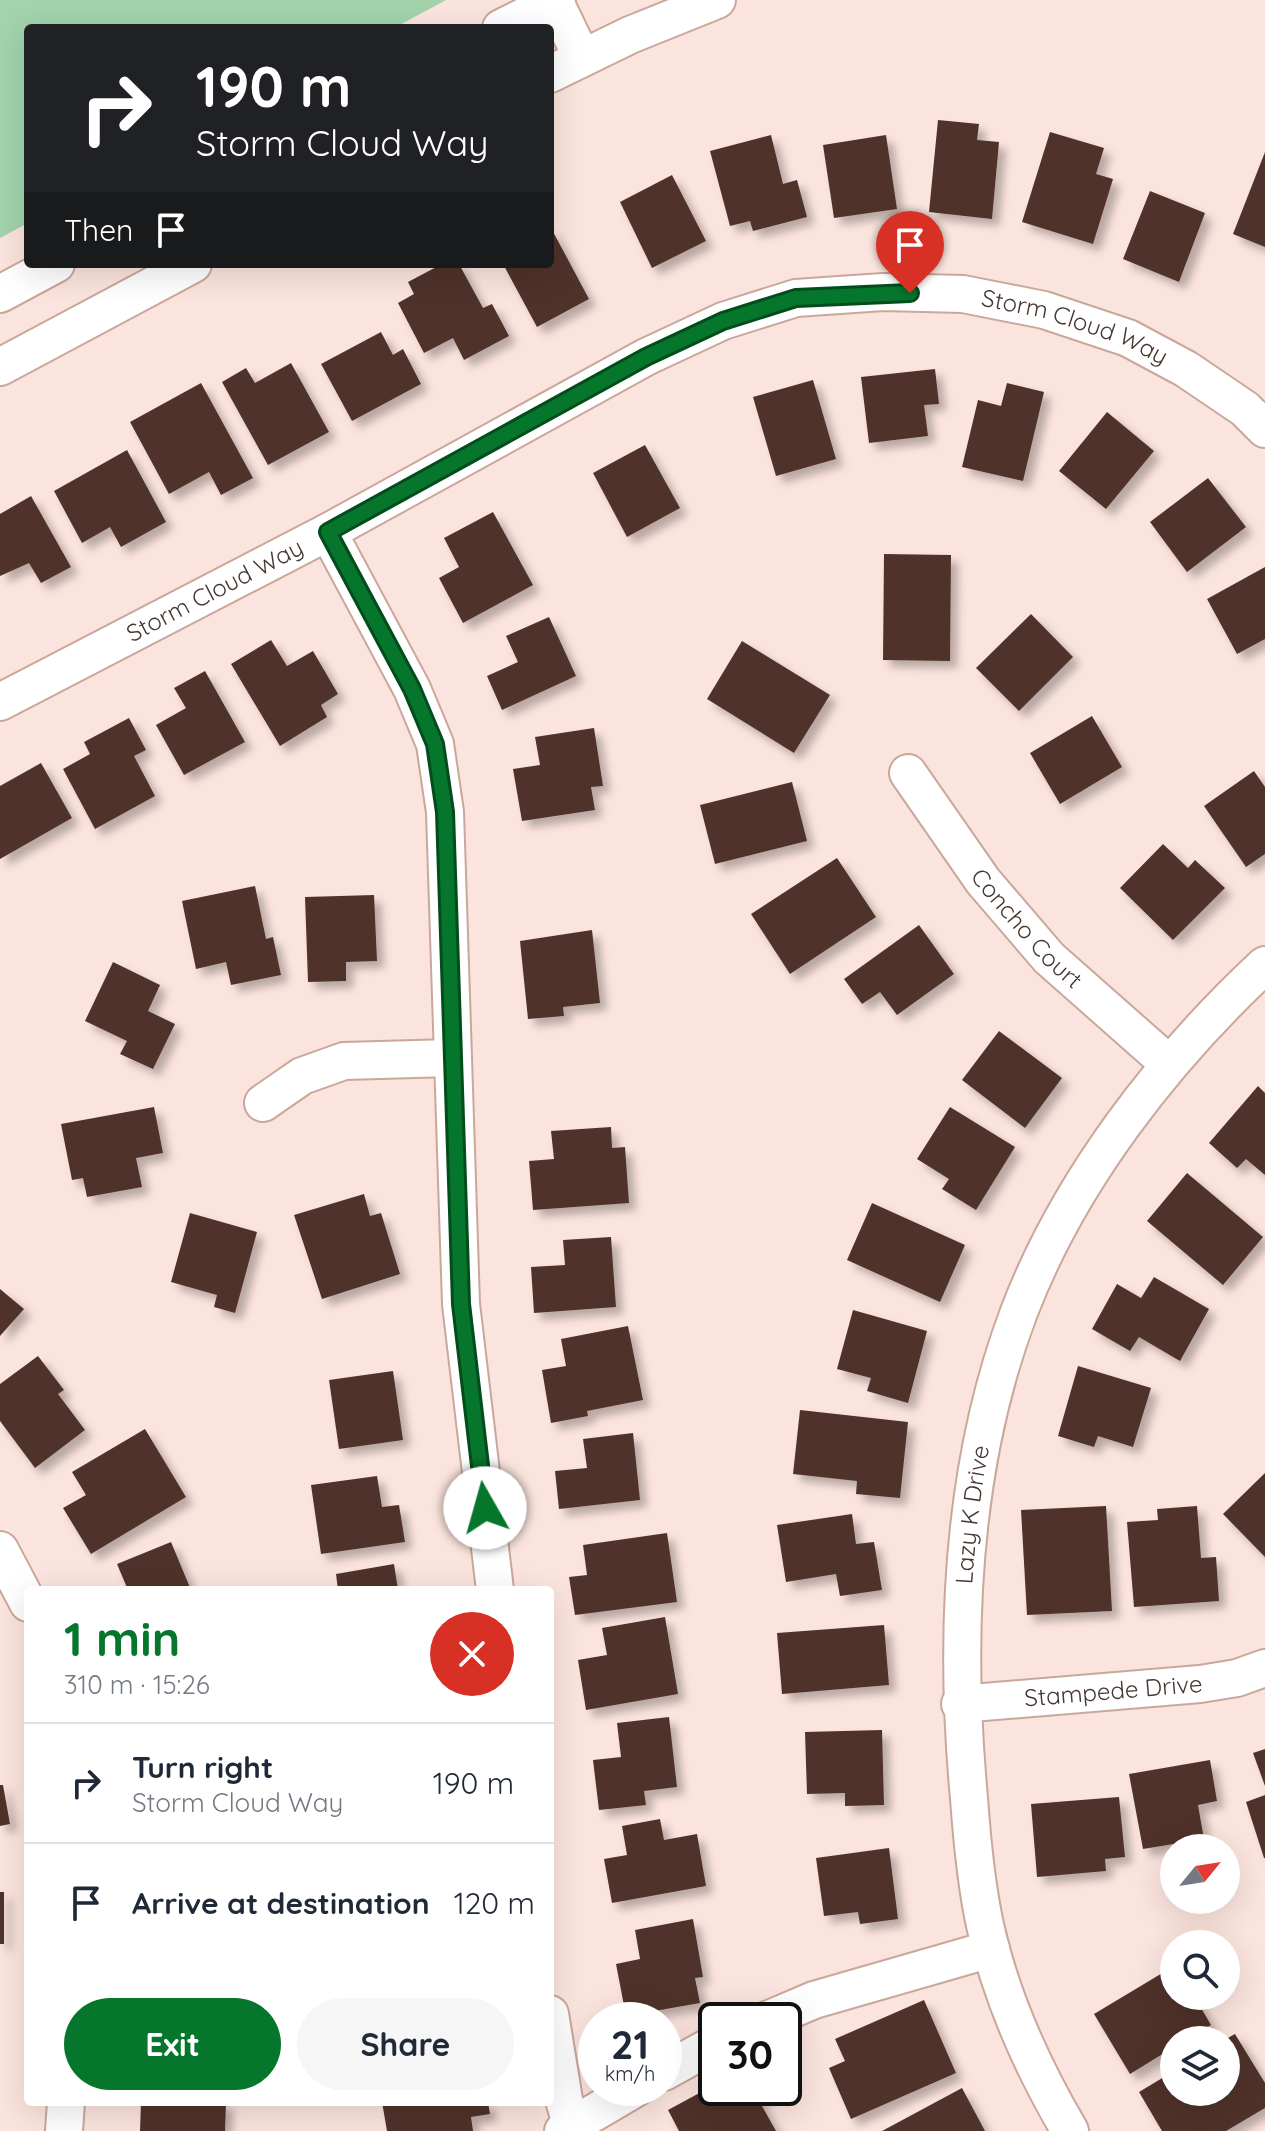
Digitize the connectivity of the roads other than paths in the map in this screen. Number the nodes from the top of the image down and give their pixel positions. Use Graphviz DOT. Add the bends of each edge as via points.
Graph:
graph roads {
  1 [pos="555,0"];
  2 [pos="717,0"];
  3 [pos="509,24"];
  4 [pos="582,58"];
  5 [pos="554,72"];
  6 [pos="49,268"];
  7 [pos="186,268"];
  8 [pos="0,294"];
  9 [pos="0,367"];
  10 [pos="1265,429"];
  11 [pos="328,532"];
  12 [pos="0,702"];
  13 [pos="908,773"];
  14 [pos="1265,965"];
  15 [pos="451,1058"];
  16 [pos="1169,1064"];
  17 [pos="263,1103"];
  18 [pos="0,1550"];
  19 [pos="495,1586"];
  20 [pos="24,1595"];
  21 [pos="1265,1668"];
  22 [pos="960,1704"];
  23 [pos="991,1949"];
  24 [pos="802,2005"];
  25 [pos="554,2038"];
  26 [pos="66,2106"];
  27 [pos="607,2106"];
  28 [pos="569,2129"];
  29 [pos="64,2131"];
  30 [pos="1070,2131"];
  1 -- 3 [label="street"];
  1 -- 4 [label="street"];
  2 -- 4 [label="street"];
  4 -- 5 [label="street"];
  6 -- 8 [label="street"];
  7 -- 9 [label="street"];
  10 -- 11 [label="street, Storm Cloud Way" via="1186,369 1128,338 1044,310 963,294 796,298 723,321 646,357"];
  11 -- 12 [label="street, Storm Cloud Way"];
  11 -- 15 [label="street" via="412,689 435,744 445,812"];
  13 -- 16 [label="street, Concho Court" via="983,881 1049,958"];
  14 -- 16 [label="street, Lazy K Drive"];
  15 -- 17 [label="street" via="344,1061 302,1076"];
  15 -- 19 [label="street" via="461,1304"];
  16 -- 22 [label="street, Lazy K Drive" via="1067,1216 1019,1313 980,1448 968,1547"];
  18 -- 20 [label="street"];
  21 -- 22 [label="street, Stampede Drive" via="1200,1684"];
  22 -- 23 [label="street, Lazy K Drive" via="974,1854"];
  23 -- 24 [label="street"];
  23 -- 30 [label="street, Lazy K Drive" via="1041,2081"];
  25 -- 28 [label="street"];
  26 -- 29 [label="street"];
  27 -- 28 [label="street"];
}
